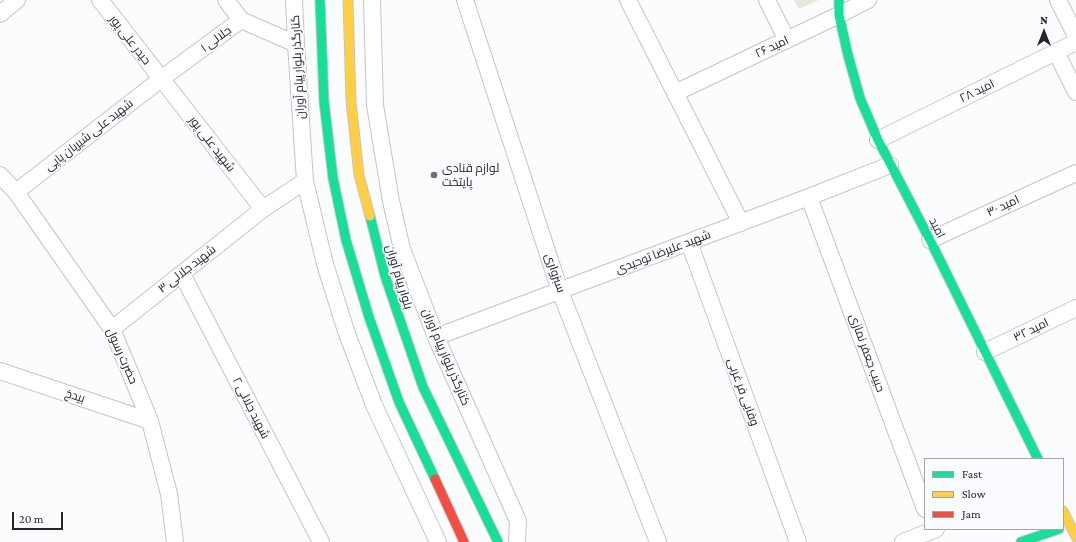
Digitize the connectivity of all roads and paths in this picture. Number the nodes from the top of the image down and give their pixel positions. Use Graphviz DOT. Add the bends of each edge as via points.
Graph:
graph roads {
  1 [pos="17,0"];
  2 [pos="100,0"];
  3 [pos="226,0"];
  4 [pos="294,0"];
  5 [pos="320,0"];
  6 [pos="348,0"];
  7 [pos="372,0"];
  8 [pos="465,0"];
  9 [pos="628,0"];
  10 [pos="767,0"];
  11 [pos="868,0"];
  12 [pos="1058,0"];
  13 [pos="839,7"];
  14 [pos="0,14"];
  15 [pos="241,20"];
  16 [pos="1076,36"];
  17 [pos="787,40"];
  18 [pos="1076,42"];
  19 [pos="296,44"];
  20 [pos="1056,52"];
  21 [pos="161,79"];
  22 [pos="1076,92"];
  23 [pos="675,93"];
  24 [pos="878,140"];
  25 [pos="890,165"];
  26 [pos="1076,173"];
  27 [pos="0,175"];
  28 [pos="305,181"];
  29 [pos="16,192"];
  30 [pos="809,197"];
  31 [pos="263,209"];
  32 [pos="741,223"];
  33 [pos="930,240"];
  34 [pos="689,242"];
  35 [pos="182,274"];
  36 [pos="560,291"];
  37 [pos="1076,308"];
  38 [pos="112,329"];
  39 [pos="436,337"];
  40 [pos="985,352"];
  41 [pos="0,371"];
  42 [pos="150,421"];
  43 [pos="1038,458"];
  44 [pos="924,506"];
  45 [pos="1064,516"];
  46 [pos="1066,526"];
  47 [pos="932,530"];
  48 [pos="1056,530"];
  49 [pos="1076,537"];
  50 [pos="175,542"];
  51 [pos="320,542"];
  52 [pos="438,542"];
  53 [pos="464,542"];
  54 [pos="498,542"];
  55 [pos="517,542"];
  56 [pos="658,542"];
  57 [pos="798,542"];
  58 [pos="903,542"];
  59 [pos="1021,542"];
  1 -- 14 [label="street"];
  2 -- 21 [label="street, حیدر علی پور"];
  3 -- 15 [label="street"];
  4 -- 19 [label="street, کنارگذر بلوار پیام آوران"];
  5 -- 53 [label="main road" via="324,101 332,178 346,240 369,317 399,402"];
  6 -- 54 [label="main road, بلوار پیام آوران" via="351,101 359,175 385,276 423,387"];
  7 -- 39 [label="street, کنارگذر بلوار پیام آوران" via="375,105 391,201 402,248"];
  8 -- 36 [label="street, سبزواری"];
  9 -- 23 [label="street"];
  10 -- 17 [label="street"];
  11 -- 13 [label="street, امید ۲۶"];
  12 -- 16 [label="street"];
  13 -- 17 [label="street, امید ۲۶"];
  13 -- 24 [label="main road, امید" via="848,55 860,98"];
  15 -- 19 [label="street, جلالی ۱"];
  15 -- 21 [label="street, جلالی ۱"];
  17 -- 23 [label="street, امید ۲۶"];
  18 -- 20 [label="street, امید ۲۸"];
  19 -- 28 [label="street, کنارگذر بلوار پیام آوران"];
  20 -- 22 [label="street"];
  20 -- 24 [label="street, امید ۲۸"];
  21 -- 29 [label="street, شهید علی شیریان پاپی"];
  21 -- 31 [label="street, شهید علی پور"];
  23 -- 32 [label="street"];
  24 -- 25 [label="main road, امید"];
  25 -- 30 [label="street, شهید علیرضا توحیدی"];
  25 -- 33 [label="main road, امید"];
  26 -- 33 [label="street, امید ۳۰"];
  27 -- 29 [label="street, حضرت رسول"];
  28 -- 31 [label="street, شهید جلالی ۳"];
  28 -- 52 [label="street, کنارگذر بلوار پیام آوران" via="325,264 346,331 374,405"];
  29 -- 38 [label="street, حضرت رسول"];
  30 -- 32 [label="street, شهید علیرضا توحیدی"];
  30 -- 44 [label="street, حبیب جعفر نمازی"];
  31 -- 35 [label="street, شهید جلالی ۳"];
  32 -- 34 [label="street, شهید علیرضا توحیدی"];
  33 -- 40 [label="main road, امید"];
  34 -- 36 [label="street, شهید علیرضا توحیدی"];
  34 -- 57 [label="street, وفایی فر غربی"];
  35 -- 38 [label="street, شهید جلالی ۳"];
  35 -- 51 [label="street, شهید جلالی ۲"];
  36 -- 39 [label="street, شهید علیرضا توحیدی"];
  36 -- 56 [label="street, سبزواری"];
  37 -- 40 [label="street, امید ۳۲"];
  38 -- 42 [label="street, حضرت رسول"];
  39 -- 55 [label="street, کنارگذر بلوار پیام آوران" via="518,521"];
  40 -- 43 [label="main road, امید"];
  41 -- 42 [label="street, بیدخ"];
  42 -- 50 [label="street, حضرت رسول" via="169,494"];
  45 -- 46 [label="main road"];
  46 -- 49 [label="main road"];
  47 -- 58 [label="street"];
  48 -- 59 [label="main road"];
}
